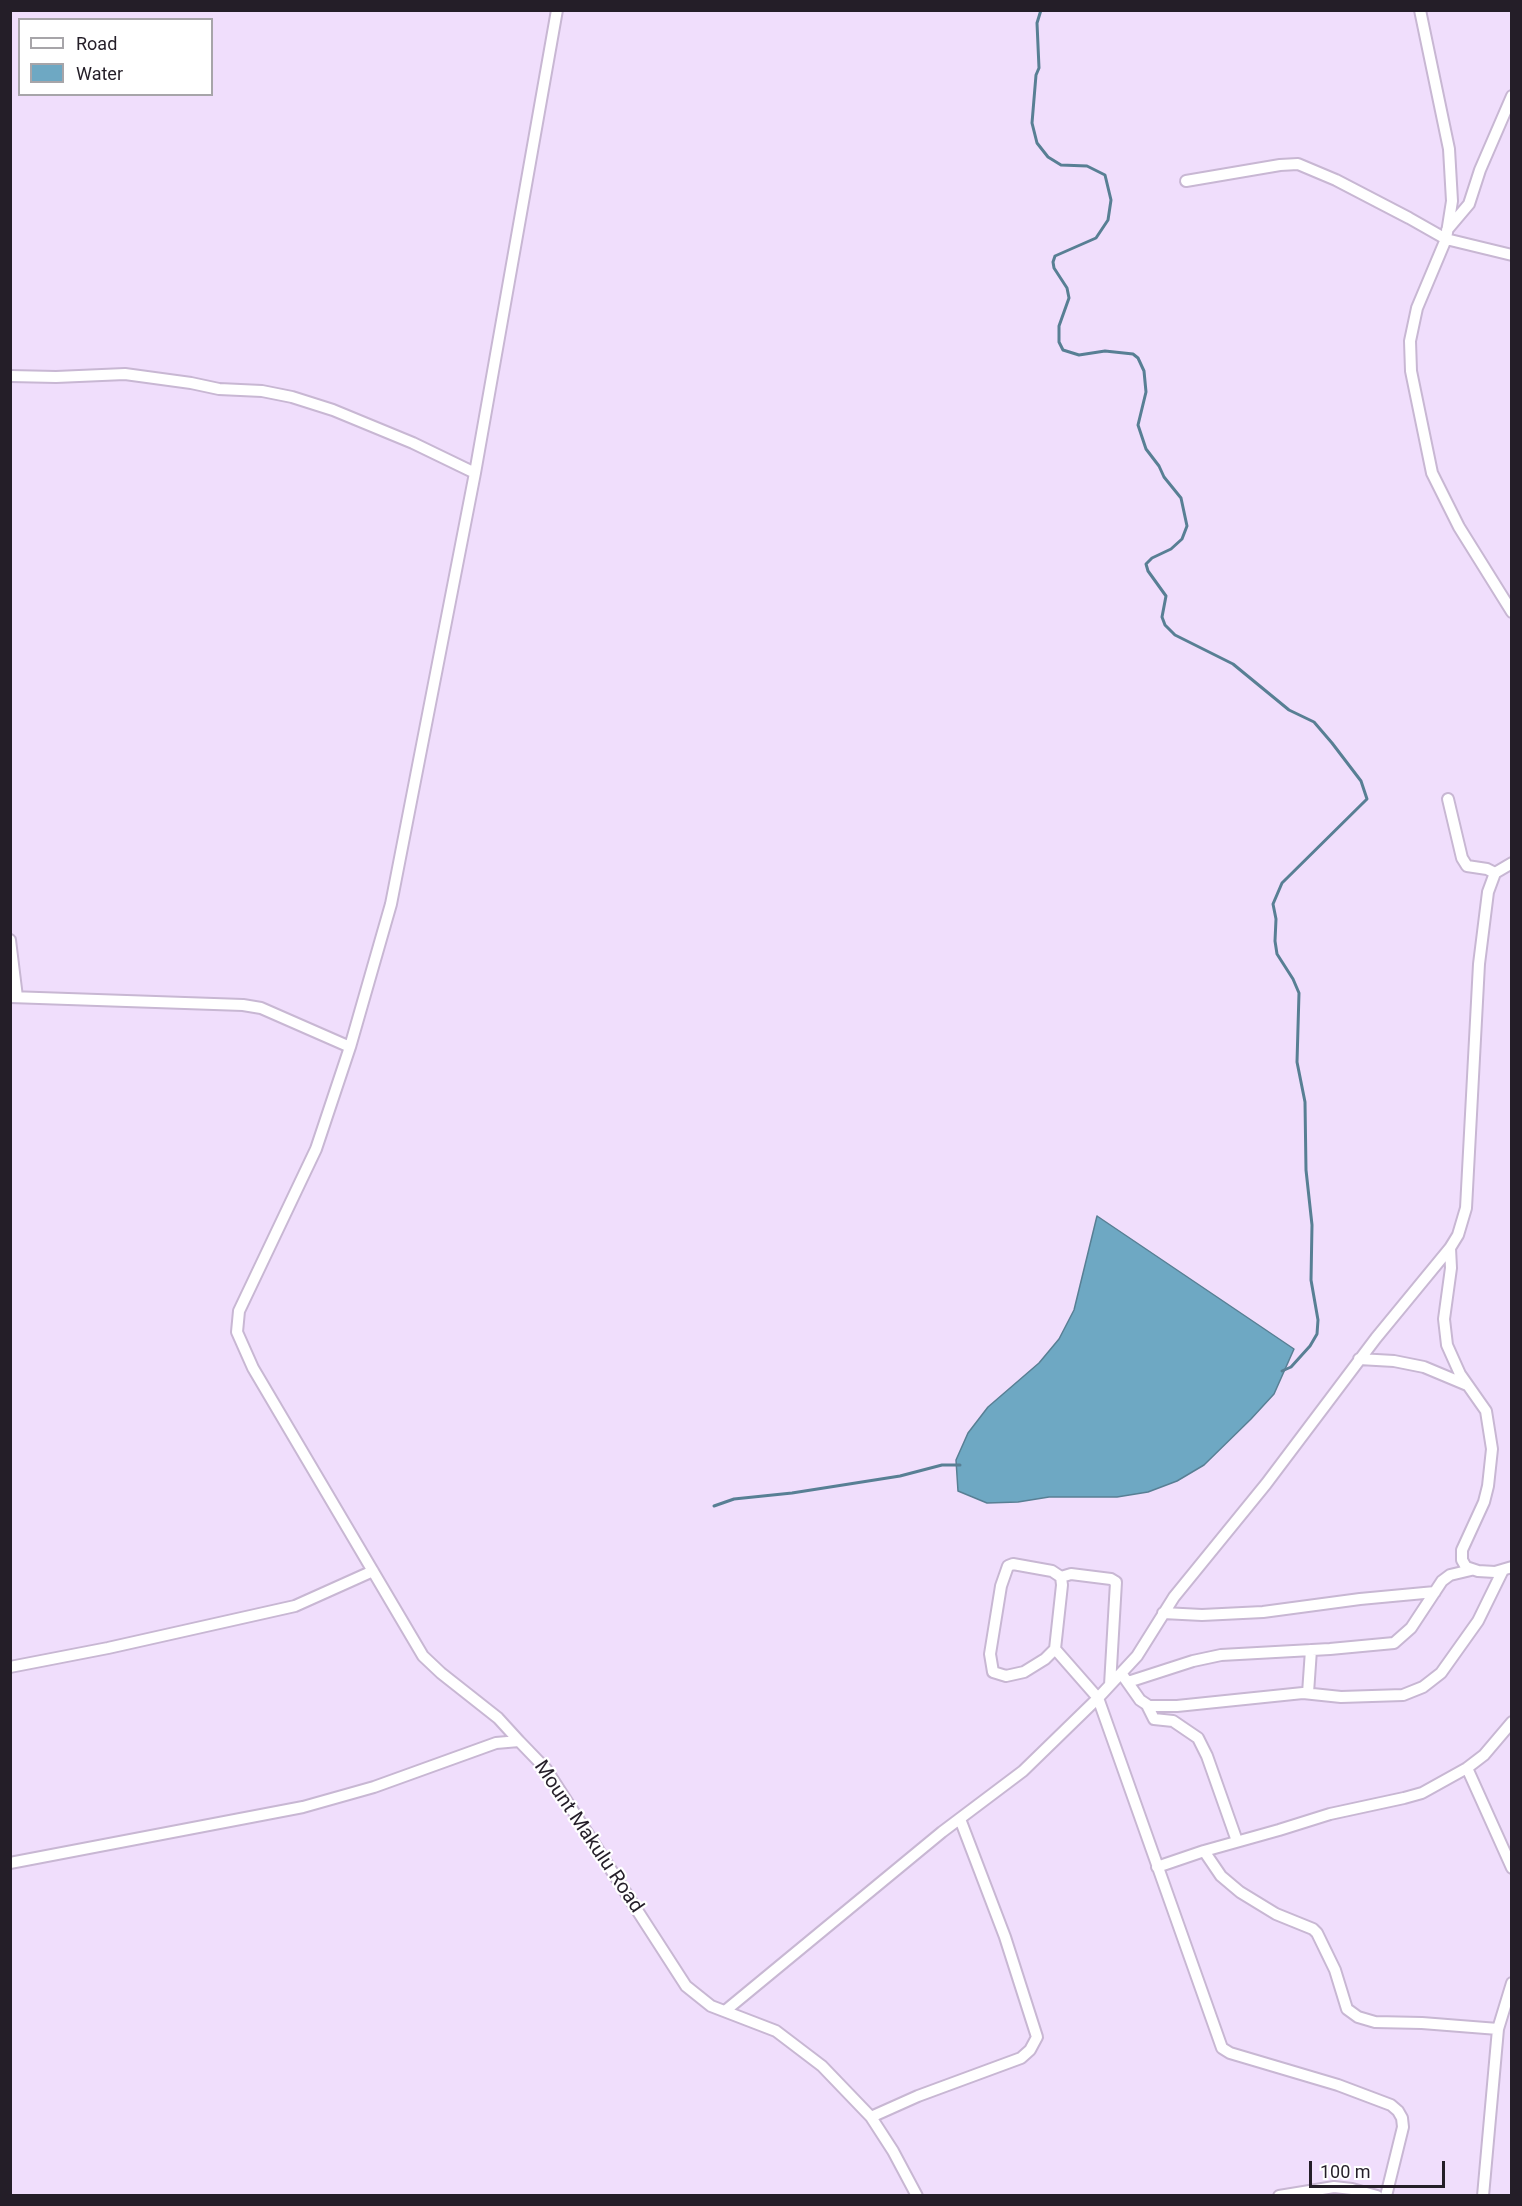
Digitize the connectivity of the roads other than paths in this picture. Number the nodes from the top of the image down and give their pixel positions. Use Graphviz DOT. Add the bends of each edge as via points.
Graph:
graph roads {
  1 [pos="557,10"];
  2 [pos="1420,10"];
  3 [pos="1512,96"];
  4 [pos="1186,181"];
  5 [pos="1446,236"];
  6 [pos="1512,255"];
  7 [pos="10,376"];
  8 [pos="475,473"];
  9 [pos="1512,612"];
  10 [pos="1449,799"];
  11 [pos="1512,863"];
  12 [pos="1495,873"];
  13 [pos="10,940"];
  14 [pos="14,997"];
  15 [pos="350,1047"];
  16 [pos="1450,1248"];
  17 [pos="1359,1359"];
  18 [pos="1468,1385"];
  19 [pos="1462,1560"];
  20 [pos="1471,1570"];
  21 [pos="374,1571"];
  22 [pos="1503,1571"];
  23 [pos="1456,1573"];
  24 [pos="1061,1577"];
  25 [pos="1435,1592"];
  26 [pos="1163,1613"];
  27 [pos="1055,1648"];
  28 [pos="1311,1650"];
  29 [pos="10,1666"];
  30 [pos="1125,1678"];
  31 [pos="1110,1685"];
  32 [pos="1308,1693"];
  33 [pos="1098,1698"];
  34 [pos="1147,1705"];
  35 [pos="1512,1722"];
  36 [pos="519,1740"];
  37 [pos="1467,1768"];
  38 [pos="960,1819"];
  39 [pos="1237,1841"];
  40 [pos="1204,1851"];
  41 [pos="10,1863"];
  42 [pos="1157,1867"];
  43 [pos="1512,1868"];
  44 [pos="1512,1983"];
  45 [pos="725,2011"];
  46 [pos="1498,2029"];
  47 [pos="871,2117"];
  48 [pos="917,2196"];
  49 [pos="1280,2196"];
  50 [pos="1377,2196"];
  51 [pos="1386,2196"];
  52 [pos="1482,2196"];
  1 -- 8 [label="street, Mount Makulu Road"];
  2 -- 5 [label="street" via="1449,149 1452,201"];
  3 -- 5 [label="street" via="1469,204"];
  4 -- 5 [label="street" via="1298,164"];
  5 -- 6 [label="street"];
  5 -- 9 [label="street" via="1417,308 1410,341 1411,371 1432,473 1459,527"];
  7 -- 8 [label="street" via="125,374 292,397 414,443"];
  8 -- 15 [label="street, Mount Makulu Road" via="392,904"];
  10 -- 12 [label="street" via="1462,858 1467,866"];
  11 -- 12 [label="street"];
  12 -- 16 [label="street" via="1488,892 1479,964 1466,1208"];
  13 -- 14 [label="street"];
  14 -- 15 [label="street" via="243,1005 261,1008"];
  15 -- 21 [label="street, Mount Makulu Road" via="316,1149 239,1311 237,1332 253,1368"];
  16 -- 17 [label="street"];
  16 -- 18 [label="street" via="1444,1329 1453,1360"];
  17 -- 18 [label="street" via="1424,1367"];
  17 -- 26 [label="street"];
  18 -- 19 [label="street" via="1486,1412 1492,1449 1484,1502 1462,1550"];
  19 -- 20 [label="street"];
  19 -- 23 [label="street"];
  20 -- 22 [label="street"];
  20 -- 23 [label="street"];
  21 -- 29 [label="street" via="295,1606"];
  21 -- 36 [label="street, Mount Makulu Road" via="423,1656"];
  22 -- 32 [label="street" via="1471,1632 1441,1673 1423,1687 1391,1697"];
  23 -- 25 [label="street" via="1446,1578"];
  24 -- 27 [label="street"];
  24 -- 27 [label="street" via="1052,1571 1013,1564 1006,1569 990,1654 991,1669 996,1674 1013,1676 1033,1667"];
  24 -- 31 [label="street" via="1071,1574 1116,1582"];
  25 -- 26 [label="street" via="1263,1612"];
  25 -- 28 [label="street" via="1411,1628 1394,1643"];
  26 -- 30 [label="street"];
  27 -- 33 [label="street"];
  28 -- 30 [label="street" via="1221,1655"];
  28 -- 32 [label="street"];
  30 -- 31 [label="street"];
  30 -- 34 [label="street"];
  31 -- 33 [label="street"];
  32 -- 34 [label="street" via="1178,1706"];
  33 -- 38 [label="street" via="1023,1771"];
  33 -- 42 [label="street"];
  34 -- 39 [label="street" via="1154,1719 1173,1721 1198,1738"];
  35 -- 37 [label="street" via="1484,1755"];
  36 -- 41 [label="street" via="496,1743 312,1805"];
  36 -- 45 [label="street, Mount Makulu Road" via="546,1769 686,1986 711,2006"];
  37 -- 39 [label="street" via="1404,1798"];
  37 -- 43 [label="street"];
  38 -- 45 [label="street"];
  38 -- 47 [label="street" via="1005,1937 1037,2037 1022,2058"];
  39 -- 40 [label="street"];
  40 -- 42 [label="street"];
  40 -- 46 [label="street" via="1221,1876 1240,1892 1317,1933 1347,2009 1358,2017 1375,2022"];
  42 -- 51 [label="street" via="1222,2049 1338,2085 1398,2110 1402,2127"];
  44 -- 46 [label="street"];
  45 -- 47 [label="street, Mount Makulu Road" via="776,2031 797,2046"];
  46 -- 52 [label="street"];
  47 -- 48 [label="street, Mount Makulu Road"];
  49 -- 50 [label="street" via="1334,2187"];
}
